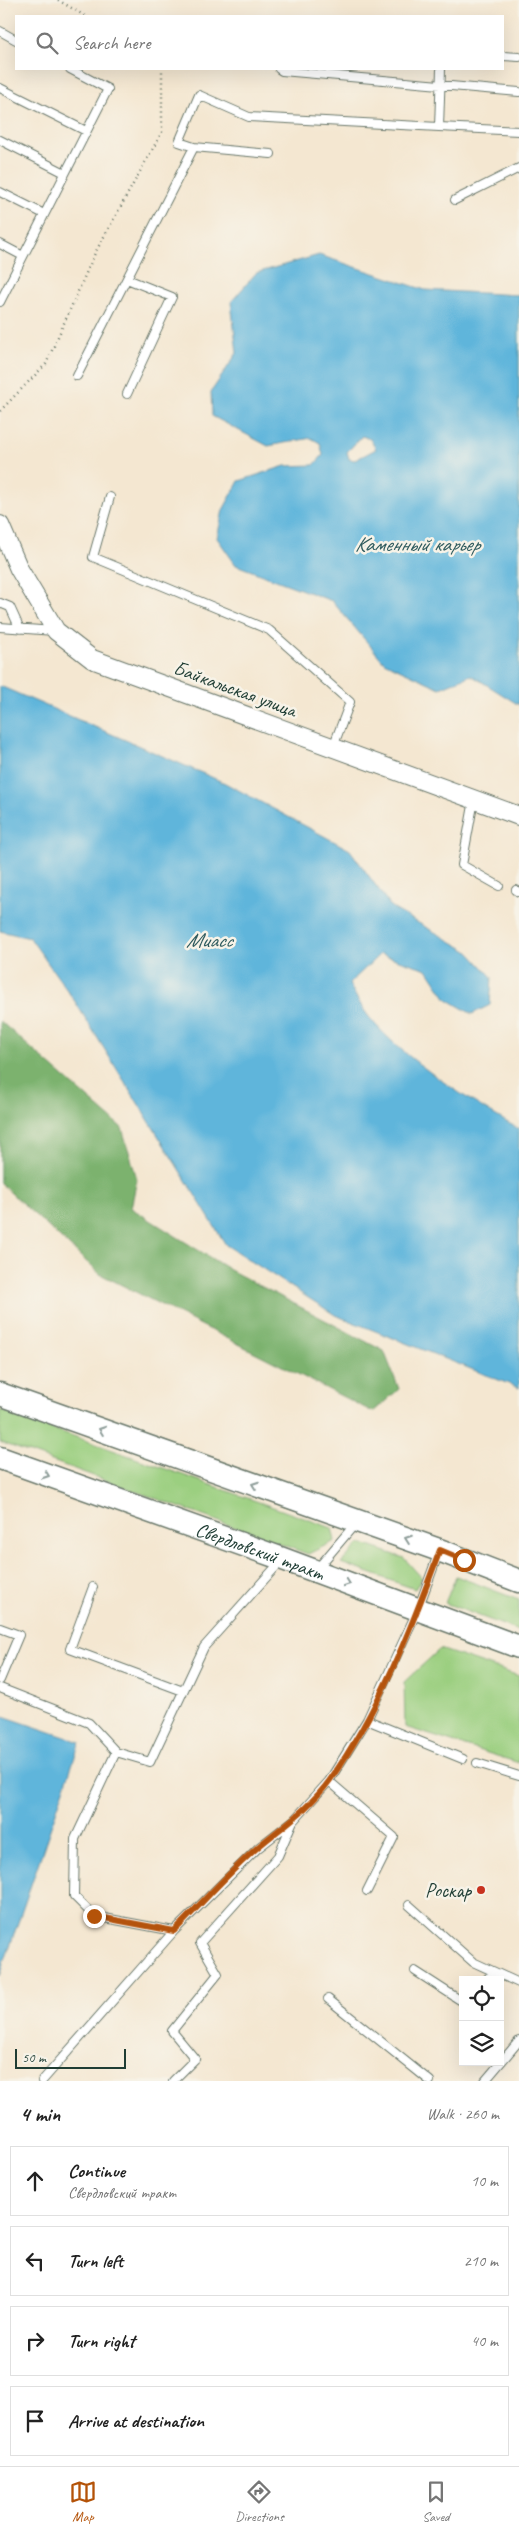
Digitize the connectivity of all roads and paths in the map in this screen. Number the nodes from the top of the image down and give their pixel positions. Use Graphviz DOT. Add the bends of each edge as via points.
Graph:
graph roads {
  1 [pos="58,0"];
  2 [pos="82,15"];
  3 [pos="0,31"];
  4 [pos="15,39"];
  5 [pos="504,56"];
  6 [pos="519,57"];
  7 [pos="72,70"];
  8 [pos="162,70"];
  9 [pos="280,70"];
  10 [pos="441,70"];
  11 [pos="440,84"];
  12 [pos="0,88"];
  13 [pos="519,92"];
  14 [pos="438,127"];
  15 [pos="86,131"];
  16 [pos="519,131"];
  17 [pos="0,140"];
  18 [pos="194,148"];
  19 [pos="271,154"];
  20 [pos="519,168"];
  21 [pos="65,173"];
  22 [pos="0,192"];
  23 [pos="456,200"];
  24 [pos="44,214"];
  25 [pos="0,244"];
  26 [pos="23,256"];
  27 [pos="127,279"];
  28 [pos="0,300"];
  29 [pos="77,376"];
  30 [pos="127,394"];
  31 [pos="0,411"];
  32 [pos="110,497"];
  33 [pos="0,525"];
  34 [pos="0,603"];
  35 [pos="0,627"];
  36 [pos="20,628"];
  37 [pos="56,631"];
  38 [pos="333,747"];
  39 [pos="474,800"];
  40 [pos="519,816"];
  41 [pos="499,886"];
  42 [pos="0,1394"];
  43 [pos="0,1458"];
  44 [pos="358,1521"];
  45 [pos="440,1550"];
  46 [pos="283,1559"];
  47 [pos="315,1571"];
  48 [pos="519,1581"];
  49 [pos="93,1587"];
  50 [pos="418,1609"];
  51 [pos="0,1628"];
  52 [pos="519,1647"];
  53 [pos="0,1680"];
  54 [pos="0,1688"];
  55 [pos="183,1691"];
  56 [pos="367,1720"];
  57 [pos="116,1752"];
  58 [pos="463,1759"];
  59 [pos="476,1763"];
  60 [pos="519,1776"];
  61 [pos="329,1781"];
  62 [pos="294,1820"];
  63 [pos="367,1891"];
  64 [pos="409,1905"];
  65 [pos="174,1931"];
  66 [pos="415,1971"];
  67 [pos="494,1972"];
  68 [pos="490,1976"];
  69 [pos="519,1983"];
  70 [pos="328,1999"];
  71 [pos="459,1999"];
  72 [pos="519,2041"];
  73 [pos="42,2081"];
  74 [pos="173,2081"];
  75 [pos="430,2081"];
  76 [pos="485,2081"];
  1 -- 2 [label="path"];
  3 -- 4 [label="lane"];
  5 -- 6 [label="lane"];
  7 -- 15 [label="lane" via="108,89"];
  8 -- 31 [label="path" via="162,132 95,253 46,364"];
  9 -- 11 [label="lane"];
  10 -- 11 [label="lane"];
  11 -- 13 [label="lane"];
  11 -- 14 [label="lane"];
  12 -- 15 [label="lane"];
  14 -- 16 [label="lane"];
  14 -- 18 [label="lane" via="250,117 200,95 180,142"];
  15 -- 21 [label="lane"];
  17 -- 21 [label="lane"];
  18 -- 19 [label="lane"];
  18 -- 27 [label="lane"];
  20 -- 23 [label="lane"];
  21 -- 24 [label="lane"];
  22 -- 24 [label="lane"];
  24 -- 26 [label="lane"];
  25 -- 26 [label="lane"];
  26 -- 28 [label="lane"];
  27 -- 29 [label="lane"];
  27 -- 30 [label="lane" via="172,298"];
  32 -- 38 [label="lane" via="93,557 269,630 350,702"];
  33 -- 37 [label="street, Байкальская улица" via="19,569"];
  34 -- 36 [label="lane" via="10,607"];
  35 -- 36 [label="lane"];
  36 -- 37 [label="lane"];
  37 -- 38 [label="street, Байкальская улица" via="92,659"];
  38 -- 39 [label="street, Байкальская улица"];
  39 -- 40 [label="street, Байкальская улица"];
  39 -- 41 [label="lane" via="462,865"];
  44 -- 42 [label="main road, one-way"];
  43 -- 46 [label="main road, Свердловский тракт, one-way"];
  45 -- 44 [label="main road, one-way"];
  44 -- 47 [label="lane"];
  45 -- 48 [label="main road"];
  45 -- 50 [label="lane"];
  46 -- 47 [label="main road, Свердловский тракт"];
  46 -- 55 [label="lane" via="204,1647"];
  47 -- 50 [label="main road, Свердловский тракт, one-way"];
  49 -- 55 [label="lane" via="70,1649"];
  50 -- 52 [label="main road, Свердловский тракт"];
  50 -- 56 [label="lane"];
  51 -- 53 [label="lane" via="19,1635"];
  54 -- 57 [label="lane" via="89,1723"];
  55 -- 57 [label="lane" via="150,1762"];
  56 -- 58 [label="lane"];
  56 -- 61 [label="lane"];
  57 -- 65 [label="lane" via="75,1839 74,1896 94,1916"];
  59 -- 60 [label="lane"];
  61 -- 62 [label="lane"];
  61 -- 63 [label="lane" via="394,1837"];
  62 -- 65 [label="lane" via="258,1848"];
  62 -- 74 [label="lane" via="278,1856 200,1943 218,1974 172,2031 195,2058"];
  64 -- 67 [label="lane" via="473,1962"];
  65 -- 73 [label="lane"];
  66 -- 71 [label="lane"];
  67 -- 68 [label="lane"];
  67 -- 69 [label="lane"];
  70 -- 75 [label="lane"];
  72 -- 76 [label="lane"];
}
